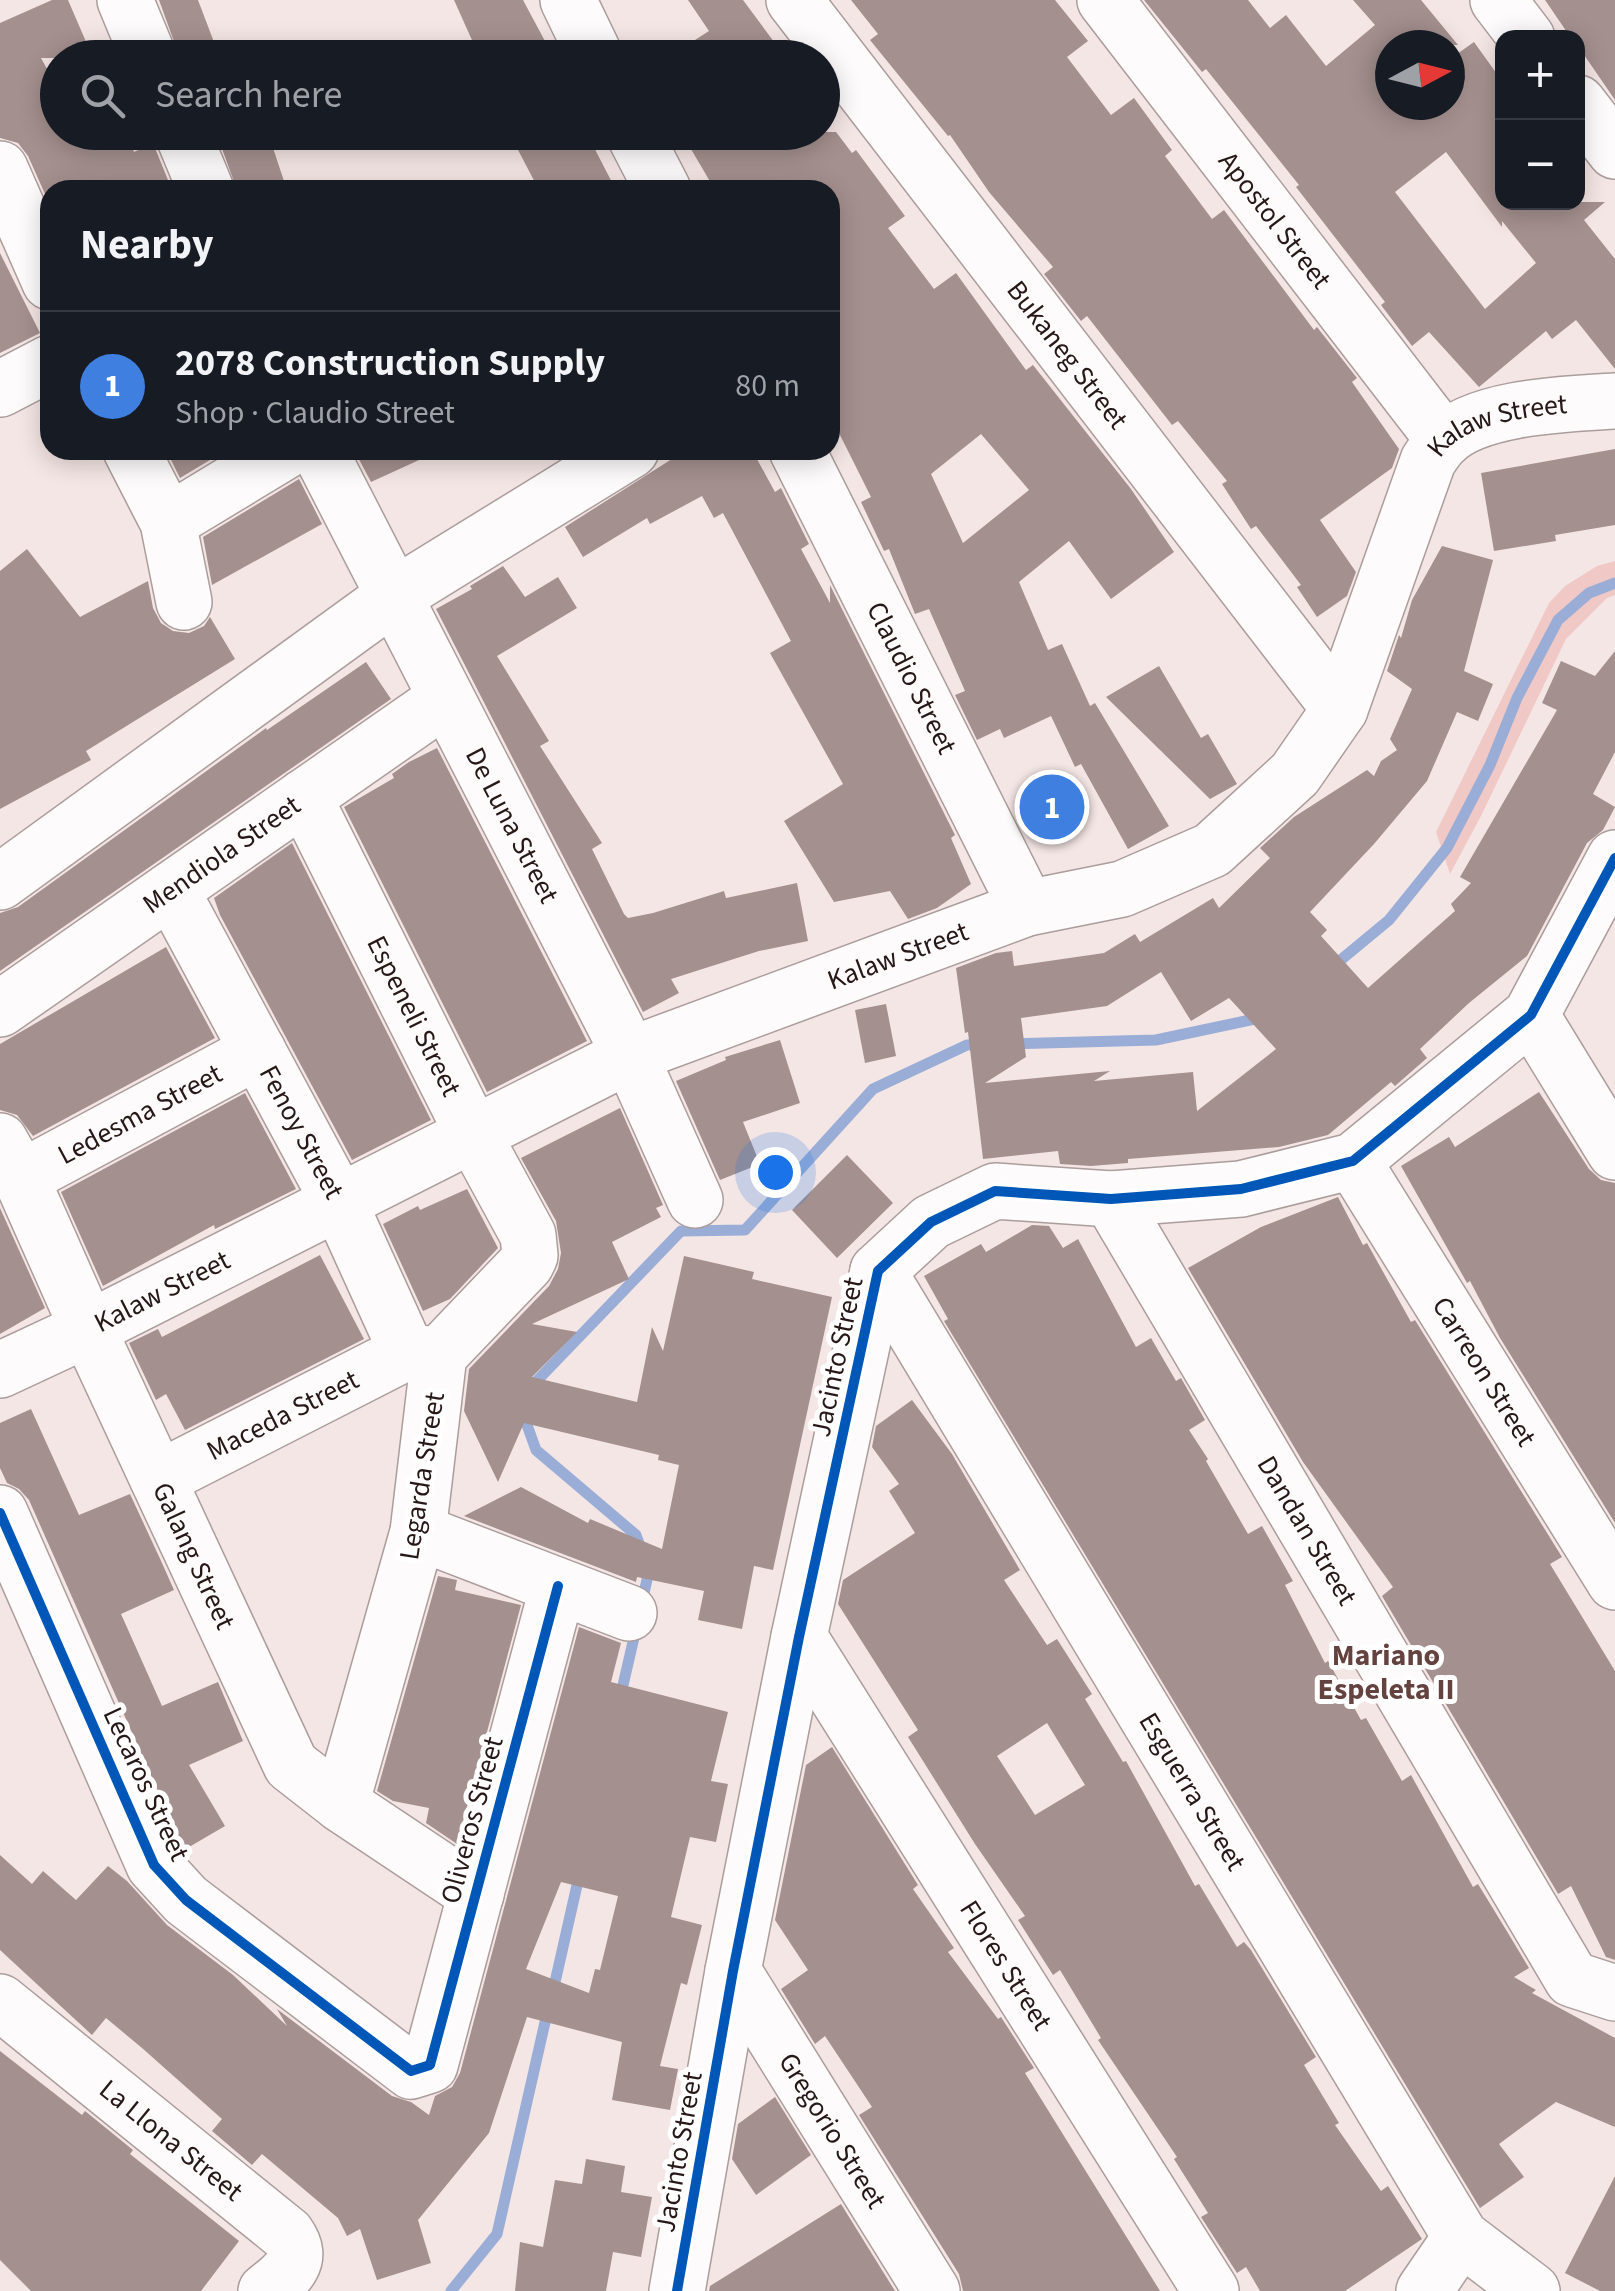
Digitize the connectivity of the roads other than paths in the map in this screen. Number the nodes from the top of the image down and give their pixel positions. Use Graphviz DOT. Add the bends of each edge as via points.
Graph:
graph roads {
  1 [pos="125,0"];
  2 [pos="568,0"];
  3 [pos="794,0"];
  4 [pos="1105,0"];
  5 [pos="1498,0"];
  6 [pos="1521,30"];
  7 [pos="142,40"];
  8 [pos="587,40"];
  9 [pos="825,40"];
  10 [pos="840,60"];
  11 [pos="1585,111"];
  12 [pos="189,150"];
  13 [pos="642,150"];
  14 [pos="1615,151"];
  15 [pos="0,169"];
  16 [pos="202,180"];
  17 [pos="658,180"];
  18 [pos="40,259"];
  19 [pos="40,368"];
  20 [pos="0,389"];
  21 [pos="1615,402"];
  22 [pos="1444,440"];
  23 [pos="136,460"];
  24 [pos="270,460"];
  25 [pos="324,460"];
  26 [pos="615,460"];
  27 [pos="802,460"];
  28 [pos="168,522"];
  29 [pos="394,596"];
  30 [pos="184,602"];
  31 [pos="444,698"];
  32 [pos="1340,709"];
  33 [pos="304,797"];
  34 [pos="1615,858"];
  35 [pos="0,882"];
  36 [pos="171,890"];
  37 [pos="1026,908"];
  38 [pos="0,1009"];
  39 [pos="1532,1016"];
  40 [pos="258,1051"];
  41 [pos="630,1055"];
  42 [pos="473,1134"];
  43 [pos="1615,1152"];
  44 [pos="10,1159"];
  45 [pos="1353,1161"];
  46 [pos="1111,1199"];
  47 [pos="338,1200"];
  48 [pos="695,1200"];
  49 [pos="528,1235"];
  50 [pos="878,1271"];
  51 [pos="88,1329"];
  52 [pos="423,1354"];
  53 [pos="0,1370"];
  54 [pos="158,1479"];
  55 [pos="0,1512"];
  56 [pos="418,1532"];
  57 [pos="1615,1582"];
  58 [pos="558,1586"];
  59 [pos="629,1613"];
  60 [pos="799,1637"];
  61 [pos="342,1804"];
  62 [pos="476,1894"];
  63 [pos="733,1971"];
  64 [pos="1615,1993"];
  65 [pos="0,2002"];
  66 [pos="430,2065"];
  67 [pos="1461,2236"];
  68 [pos="266,2291"];
  69 [pos="677,2291"];
  70 [pos="932,2291"];
  71 [pos="1210,2291"];
  72 [pos="1424,2291"];
  73 [pos="1532,2291"];
  1 -- 7 [label="street"];
  2 -- 8 [label="street"];
  3 -- 9 [label="street, Bukaneg Street"];
  4 -- 22 [label="street, Apostol Street"];
  5 -- 6 [label="street"];
  10 -- 32 [label="street, Bukaneg Street"];
  11 -- 14 [label="street"];
  12 -- 16 [label="street"];
  13 -- 17 [label="street"];
  15 -- 18 [label="street"];
  19 -- 20 [label="street"];
  21 -- 22 [label="street, Kalaw Street" via="1505,414"];
  22 -- 32 [label="street, Kalaw Street" via="1428,461"];
  23 -- 28 [label="street"];
  24 -- 28 [label="street"];
  25 -- 29 [label="street, De Luna Street"];
  26 -- 29 [label="street"];
  27 -- 37 [label="street, Claudio Street"];
  28 -- 30 [label="street"];
  29 -- 31 [label="street, De Luna Street"];
  29 -- 35 [label="street"];
  31 -- 33 [label="street, Mendiola Street"];
  31 -- 41 [label="street, De Luna Street"];
  32 -- 37 [label="street, Kalaw Street" via="1295,774 1212,850 1122,890"];
  33 -- 36 [label="street, Mendiola Street"];
  33 -- 42 [label="street, Espeneli Street"];
  34 -- 39 [label="street, Jacinto Street"];
  36 -- 38 [label="street, Mendiola Street"];
  36 -- 40 [label="street, Fenoy Street"];
  37 -- 41 [label="street, Kalaw Street"];
  39 -- 43 [label="street"];
  39 -- 45 [label="street, Jacinto Street"];
  40 -- 44 [label="street, Ledesma Street"];
  40 -- 47 [label="street, Fenoy Street"];
  41 -- 42 [label="street, Kalaw Street"];
  41 -- 48 [label="street, De Luna Street"];
  42 -- 47 [label="street, Kalaw Street"];
  42 -- 49 [label="street, Espeneli Street"];
  44 -- 51 [label="street, Galang Street"];
  45 -- 46 [label="street, Jacinto Street" via="1241,1189"];
  45 -- 57 [label="street, Carreon Street"];
  46 -- 50 [label="street, Jacinto Street" via="995,1191 930,1222"];
  46 -- 64 [label="street, Dandan Street" via="1572,1978"];
  47 -- 51 [label="street, Kalaw Street"];
  47 -- 52 [label="street, Fenoy Street"];
  49 -- 52 [label="street, Legarda Street" via="526,1264"];
  50 -- 60 [label="street, Jacinto Street"];
  50 -- 67 [label="street, Esguerra Street"];
  51 -- 53 [label="street, Kalaw Street"];
  51 -- 54 [label="street, Galang Street"];
  52 -- 54 [label="street, Maceda Street"];
  52 -- 56 [label="street, Legarda Street"];
  54 -- 61 [label="street, Galang Street" via="291,1765"];
  55 -- 66 [label="street, Lecaros Street" via="154,1865 186,1900 410,2071"];
  56 -- 58 [label="street"];
  56 -- 61 [label="street, Legarda Street"];
  58 -- 59 [label="street"];
  58 -- 62 [label="street, Oliveros Street"];
  60 -- 63 [label="street, Jacinto Street"];
  60 -- 71 [label="street, Flores Street"];
  61 -- 62 [label="street, Galang Street"];
  62 -- 66 [label="street, Oliveros Street"];
  63 -- 69 [label="street, Jacinto Street"];
  63 -- 70 [label="street, Gregorio Street"];
  65 -- 68 [label="street, La Llona Street" via="287,2234 296,2259"];
  67 -- 72 [label="street"];
  67 -- 73 [label="street, Esguerra Street"];
}
